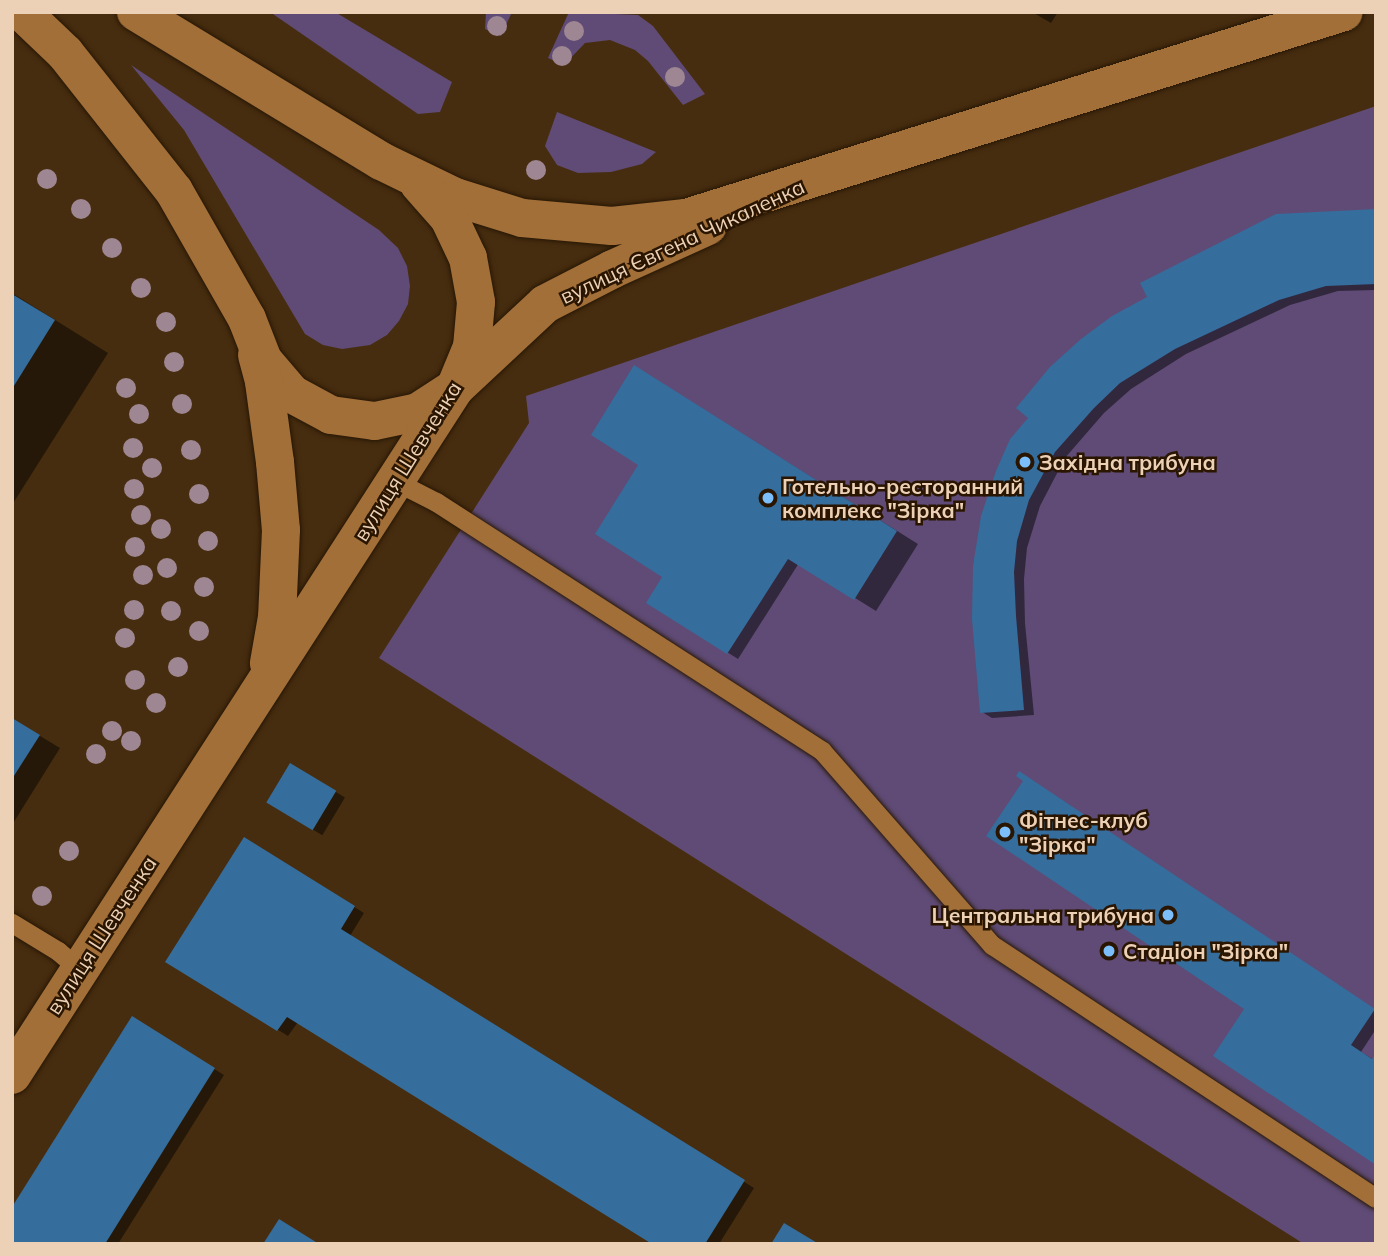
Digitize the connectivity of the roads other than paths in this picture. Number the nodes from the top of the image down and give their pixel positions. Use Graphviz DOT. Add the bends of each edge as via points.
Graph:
graph roads {
  1 [pos="22,12"];
  2 [pos="136,12"];
  3 [pos="1344,12"];
  4 [pos="381,160"];
  5 [pos="832,172"];
  6 [pos="247,319"];
  7 [pos="456,388"];
  8 [pos="397,482"];
  9 [pos="260,689"];
  10 [pos="12,923"];
  11 [pos="79,969"];
  12 [pos="12,1075"];
  13 [pos="1376,1198"];
  1 -- 6 [label="main road, вулиця Євгена Чикаленка" via="65,53 174,191"];
  2 -- 4 [label="main road, вулиця Євгена Чикаленка"];
  3 -- 5 [label="main road, вулиця Євгена Чикаленка"];
  4 -- 5 [label="main road, вулиця Євгена Чикаленка" via="454,197 522,218 612,226 686,218"];
  4 -- 7 [label="main road, вулиця Шевченка" via="419,184 449,218 468,258 476,302 472,347"];
  5 -- 7 [label="main road, вулиця Євгена Чикаленка" via="545,304"];
  6 -- 7 [label="main road, вулиця Євгена Чикаленка" via="263,360 292,394 331,415 375,421 418,412"];
  6 -- 9 [label="main road, вулиця Шевченка" via="264,382 281,530 274,652"];
  7 -- 8 [label="main road, вулиця Шевченка"];
  8 -- 9 [label="main road, вулиця Шевченка"];
  8 -- 13 [label="lane" via="436,502 822,751 992,945"];
  9 -- 11 [label="main road, вулиця Шевченка"];
  10 -- 11 [label="lane"];
  11 -- 12 [label="main road, вулиця Шевченка"];
}
